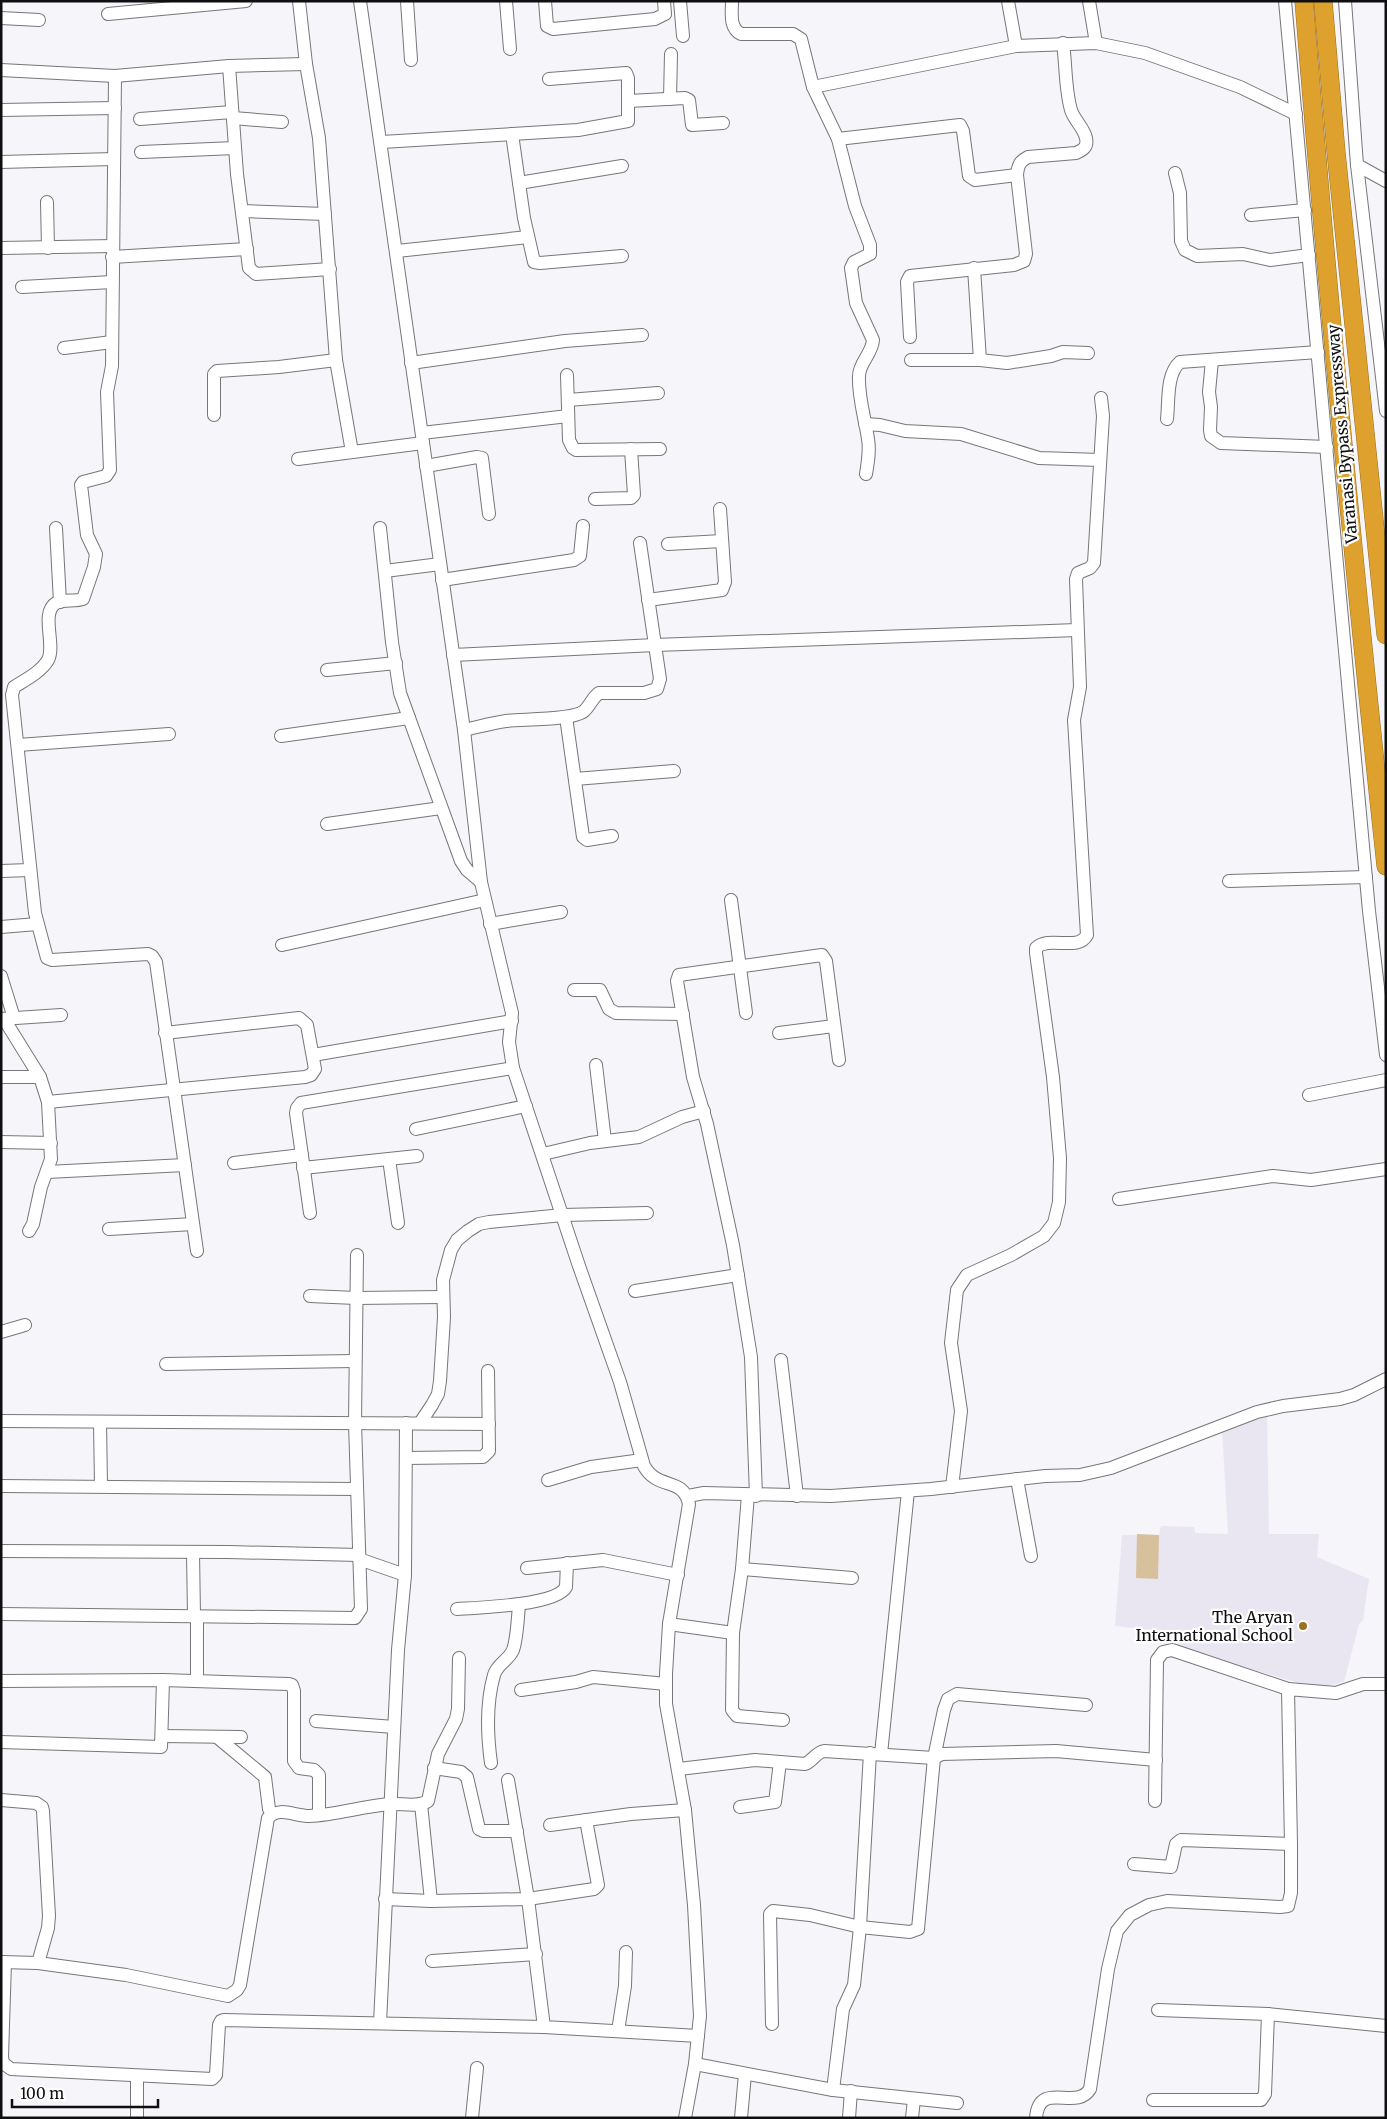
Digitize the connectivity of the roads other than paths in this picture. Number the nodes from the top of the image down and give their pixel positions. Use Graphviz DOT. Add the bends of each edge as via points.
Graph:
graph roads {
  1 [pos="246,1"];
  2 [pos="299,1"];
  3 [pos="360,1"];
  4 [pos="407,1"];
  5 [pos="506,1"];
  6 [pos="545,1"];
  7 [pos="664,1"];
  8 [pos="680,1"];
  9 [pos="732,1"];
  10 [pos="1008,1"];
  11 [pos="1089,1"];
  12 [pos="1285,1"];
  13 [pos="1304,1"];
  14 [pos="1323,1"];
  15 [pos="1345,1"];
  16 [pos="242,2"];
  17 [pos="181,4"];
  18 [pos="108,14"];
  19 [pos="1,18"];
  20 [pos="40,20"];
  21 [pos="683,36"];
  22 [pos="1064,43"];
  23 [pos="1096,43"];
  24 [pos="1016,46"];
  25 [pos="510,48"];
  26 [pos="670,54"];
  27 [pos="411,60"];
  28 [pos="306,64"];
  29 [pos="229,66"];
  30 [pos="1,70"];
  31 [pos="115,76"];
  32 [pos="549,79"];
  33 [pos="813,87"];
  34 [pos="670,99"];
  35 [pos="629,101"];
  36 [pos="115,108"];
  37 [pos="1,110"];
  38 [pos="1296,114"];
  39 [pos="233,115"];
  40 [pos="140,119"];
  41 [pos="282,122"];
  42 [pos="722,123"];
  43 [pos="512,134"];
  44 [pos="838,139"];
  45 [pos="382,142"];
  46 [pos="235,148"];
  47 [pos="141,152"];
  48 [pos="114,159"];
  49 [pos="1,162"];
  50 [pos="1357,165"];
  51 [pos="622,166"];
  52 [pos="1175,173"];
  53 [pos="1017,174"];
  54 [pos="1386,181"];
  55 [pos="519,183"];
  56 [pos="47,202"];
  57 [pos="1305,210"];
  58 [pos="243,211"];
  59 [pos="325,214"];
  60 [pos="1251,215"];
  61 [pos="528,237"];
  62 [pos="1,248"];
  63 [pos="48,248"];
  64 [pos="247,249"];
  65 [pos="397,251"];
  66 [pos="112,252"];
  67 [pos="1309,255"];
  68 [pos="622,256"];
  69 [pos="974,268"];
  70 [pos="330,270"];
  71 [pos="112,282"];
  72 [pos="22,287"];
  73 [pos="642,335"];
  74 [pos="910,337"];
  75 [pos="112,342"];
  76 [pos="64,348"];
  77 [pos="1088,352"];
  78 [pos="1318,352"];
  79 [pos="1382,353"];
  80 [pos="336,360"];
  81 [pos="911,360"];
  82 [pos="980,360"];
  83 [pos="1212,360"];
  84 [pos="411,363"];
  85 [pos="567,375"];
  86 [pos="658,393"];
  87 [pos="1101,398"];
  88 [pos="568,400"];
  89 [pos="1386,411"];
  90 [pos="214,416"];
  91 [pos="568,416"];
  92 [pos="1167,420"];
  93 [pos="865,424"];
  94 [pos="422,438"];
  95 [pos="1327,447"];
  96 [pos="660,448"];
  97 [pos="631,449"];
  98 [pos="352,452"];
  99 [pos="298,459"];
  100 [pos="1100,460"];
  101 [pos="426,466"];
  102 [pos="866,474"];
  103 [pos="595,499"];
  104 [pos="720,508"];
  105 [pos="489,514"];
  106 [pos="583,526"];
  107 [pos="56,528"];
  108 [pos="380,528"];
  109 [pos="722,541"];
  110 [pos="640,543"];
  111 [pos="668,544"];
  112 [pos="440,564"];
  113 [pos="385,571"];
  114 [pos="442,580"];
  115 [pos="648,600"];
  116 [pos="60,602"];
  117 [pos="1077,630"];
  118 [pos="1386,635"];
  119 [pos="655,645"];
  120 [pos="453,655"];
  121 [pos="396,663"];
  122 [pos="327,670"];
  123 [pos="566,717"];
  124 [pos="409,718"];
  125 [pos="464,730"];
  126 [pos="169,734"];
  127 [pos="281,736"];
  128 [pos="18,745"];
  129 [pos="674,771"];
  130 [pos="575,779"];
  131 [pos="442,808"];
  132 [pos="327,824"];
  133 [pos="612,836"];
  134 [pos="1386,866"];
  135 [pos="30,870"];
  136 [pos="1,871"];
  137 [pos="1366,878"];
  138 [pos="1229,881"];
  139 [pos="481,882"];
  140 [pos="485,900"];
  141 [pos="731,900"];
  142 [pos="560,912"];
  143 [pos="37,924"];
  144 [pos="490,924"];
  145 [pos="1,927"];
  146 [pos="282,946"];
  147 [pos="740,966"];
  148 [pos="1,976"];
  149 [pos="574,990"];
  150 [pos="682,1014"];
  151 [pos="746,1014"];
  152 [pos="61,1015"];
  153 [pos="6,1019"];
  154 [pos="512,1021"];
  155 [pos="834,1026"];
  156 [pos="166,1032"];
  157 [pos="779,1033"];
  158 [pos="313,1055"];
  159 [pos="1386,1055"];
  160 [pos="839,1060"];
  161 [pos="596,1065"];
  162 [pos="513,1068"];
  163 [pos="1,1077"];
  164 [pos="40,1077"];
  165 [pos="1386,1080"];
  166 [pos="174,1090"];
  167 [pos="1309,1095"];
  168 [pos="48,1102"];
  169 [pos="526,1106"];
  170 [pos="704,1111"];
  171 [pos="416,1129"];
  172 [pos="605,1140"];
  173 [pos="1,1142"];
  174 [pos="51,1143"];
  175 [pos="544,1154"];
  176 [pos="418,1156"];
  177 [pos="390,1159"];
  178 [pos="303,1162"];
  179 [pos="234,1164"];
  180 [pos="184,1165"];
  181 [pos="1386,1169"];
  182 [pos="48,1172"];
  183 [pos="1119,1199"];
  184 [pos="310,1213"];
  185 [pos="647,1214"];
  186 [pos="563,1215"];
  187 [pos="398,1223"];
  188 [pos="193,1224"];
  189 [pos="109,1229"];
  190 [pos="29,1231"];
  191 [pos="197,1251"];
  192 [pos="357,1256"];
  193 [pos="738,1275"];
  194 [pos="635,1291"];
  195 [pos="310,1296"];
  196 [pos="442,1297"];
  197 [pos="356,1298"];
  198 [pos="25,1325"];
  199 [pos="1,1332"];
  200 [pos="781,1360"];
  201 [pos="355,1361"];
  202 [pos="166,1364"];
  203 [pos="488,1371"];
  204 [pos="1386,1379"];
  205 [pos="1,1421"];
  206 [pos="100,1422"];
  207 [pos="355,1423"];
  208 [pos="406,1423"];
  209 [pos="420,1423"];
  210 [pos="489,1424"];
  211 [pos="406,1458"];
  212 [pos="642,1460"];
  213 [pos="1017,1479"];
  214 [pos="548,1480"];
  215 [pos="1,1486"];
  216 [pos="101,1486"];
  217 [pos="952,1487"];
  218 [pos="356,1489"];
  219 [pos="908,1491"];
  220 [pos="752,1495"];
  221 [pos="688,1496"];
  222 [pos="797,1496"];
  223 [pos="1,1551"];
  224 [pos="193,1552"];
  225 [pos="1031,1556"];
  226 [pos="359,1557"];
  227 [pos="567,1563"];
  228 [pos="527,1568"];
  229 [pos="742,1569"];
  230 [pos="405,1575"];
  231 [pos="678,1575"];
  232 [pos="852,1578"];
  233 [pos="520,1604"];
  234 [pos="457,1609"];
  235 [pos="1,1614"];
  236 [pos="196,1616"];
  237 [pos="669,1624"];
  238 [pos="733,1633"];
  239 [pos="459,1658"];
  240 [pos="1,1680"];
  241 [pos="163,1680"];
  242 [pos="197,1681"];
  243 [pos="666,1684"];
  244 [pos="1386,1684"];
  245 [pos="1288,1688"];
  246 [pos="522,1690"];
  247 [pos="1086,1705"];
  248 [pos="783,1720"];
  249 [pos="316,1721"];
  250 [pos="394,1727"];
  251 [pos="162,1736"];
  252 [pos="218,1737"];
  253 [pos="241,1737"];
  254 [pos="1,1742"];
  255 [pos="875,1754"];
  256 [pos="934,1758"];
  257 [pos="1156,1760"];
  258 [pos="780,1762"];
  259 [pos="491,1763"];
  260 [pos="434,1768"];
  261 [pos="679,1769"];
  262 [pos="508,1780"];
  263 [pos="1,1800"];
  264 [pos="1155,1801"];
  265 [pos="390,1804"];
  266 [pos="421,1804"];
  267 [pos="740,1806"];
  268 [pos="685,1810"];
  269 [pos="272,1814"];
  270 [pos="319,1814"];
  271 [pos="586,1820"];
  272 [pos="550,1825"];
  273 [pos="517,1831"];
  274 [pos="1291,1844"];
  275 [pos="1134,1864"];
  276 [pos="385,1899"];
  277 [pos="528,1899"];
  278 [pos="431,1901"];
  279 [pos="860,1926"];
  280 [pos="626,1952"];
  281 [pos="536,1954"];
  282 [pos="432,1961"];
  283 [pos="3,1962"];
  284 [pos="38,1963"];
  285 [pos="1158,2010"];
  286 [pos="1268,2014"];
  287 [pos="380,2023"];
  288 [pos="772,2024"];
  289 [pos="1386,2026"];
  290 [pos="544,2027"];
  291 [pos="618,2032"];
  292 [pos="698,2036"];
  293 [pos="695,2064"];
  294 [pos="477,2068"];
  295 [pos="745,2074"];
  296 [pos="137,2077"];
  297 [pos="833,2090"];
  298 [pos="851,2092"];
  299 [pos="914,2098"];
  300 [pos="1153,2100"];
  301 [pos="957,2103"];
  302 [pos="137,2118"];
  303 [pos="472,2118"];
  304 [pos="685,2118"];
  305 [pos="741,2118"];
  306 [pos="849,2118"];
  307 [pos="912,2118"];
  308 [pos="1036,2118"];
  1 -- 16 [label="street"];
  2 -- 28 [label="street"];
  3 -- 45 [label="street"];
  4 -- 27 [label="street"];
  5 -- 25 [label="street"];
  6 -- 7 [label="street" via="547,26 553,30 655,19 665,14"];
  8 -- 21 [label="street"];
  9 -- 33 [label="street" via="732,25 737,32 793,34 801,39"];
  10 -- 24 [label="street"];
  11 -- 23 [label="street"];
  12 -- 38 [label="street"];
  13 -- 134 [label="highway, Varanasi Bypass Expressway" via="1355,574"];
  14 -- 118 [label="highway, Varanasi Bypass Expressway"];
  15 -- 50 [label="street"];
  16 -- 17 [label="street"];
  17 -- 18 [label="street"];
  19 -- 20 [label="street"];
  22 -- 23 [label="street"];
  22 -- 24 [label="street"];
  22 -- 53 [label="street" via="1070,104 1086,138 1086,146 1076,153 1028,157 1018,166"];
  23 -- 38 [label="street" via="1162,58 1240,87"];
  24 -- 33 [label="street"];
  26 -- 34 [label="street"];
  28 -- 29 [label="street"];
  28 -- 59 [label="street" via="319,138"];
  29 -- 31 [label="street"];
  29 -- 39 [label="street"];
  30 -- 31 [label="street"];
  31 -- 36 [label="street"];
  32 -- 35 [label="street" via="626,74"];
  33 -- 44 [label="street"];
  34 -- 35 [label="street"];
  34 -- 42 [label="street" via="690,100 692,125"];
  35 -- 43 [label="street" via="629,118 624,123"];
  36 -- 37 [label="street"];
  36 -- 48 [label="street"];
  38 -- 57 [label="street"];
  39 -- 40 [label="street"];
  39 -- 41 [label="street"];
  39 -- 46 [label="street"];
  43 -- 45 [label="street"];
  43 -- 55 [label="street"];
  44 -- 53 [label="street" via="960,125 969,176 975,180"];
  44 -- 93 [label="street" via="855,206 870,245 870,254 854,262 852,268 856,303 873,340 858,375"];
  45 -- 65 [label="street"];
  46 -- 47 [label="street"];
  46 -- 58 [label="street"];
  48 -- 49 [label="street"];
  48 -- 66 [label="street"];
  50 -- 54 [label="street"];
  50 -- 79 [label="street"];
  51 -- 55 [label="street"];
  52 -- 67 [label="street" via="1180,193 1181,241 1188,253 1203,256 1249,255 1270,260"];
  53 -- 69 [label="street" via="1024,260 1014,265"];
  55 -- 61 [label="street"];
  56 -- 63 [label="street"];
  57 -- 60 [label="street"];
  57 -- 67 [label="street"];
  58 -- 59 [label="street"];
  58 -- 64 [label="street"];
  59 -- 70 [label="street"];
  61 -- 65 [label="street"];
  61 -- 68 [label="street" via="536,263"];
  62 -- 63 [label="street"];
  63 -- 66 [label="street"];
  64 -- 66 [label="street"];
  64 -- 70 [label="street" via="249,268 256,274"];
  65 -- 84 [label="street"];
  66 -- 71 [label="street"];
  67 -- 78 [label="street"];
  69 -- 74 [label="street" via="910,276 907,282"];
  69 -- 82 [label="street"];
  70 -- 80 [label="street"];
  71 -- 72 [label="street"];
  71 -- 75 [label="street"];
  73 -- 84 [label="street" via="565,341"];
  75 -- 76 [label="street"];
  75 -- 116 [label="street" via="107,392 110,470 106,476 83,482 81,486 87,534 96,559 83,599"];
  77 -- 82 [label="street" via="1063,352 1013,362"];
  78 -- 83 [label="street"];
  78 -- 95 [label="street"];
  79 -- 89 [label="street"];
  80 -- 90 [label="street" via="217,370 214,374"];
  80 -- 98 [label="street"];
  81 -- 82 [label="street"];
  83 -- 92 [label="street" via="1180,362 1174,367"];
  83 -- 95 [label="street" via="1208,392 1210,430 1215,440 1221,443"];
  84 -- 94 [label="street"];
  85 -- 88 [label="street"];
  86 -- 88 [label="street"];
  87 -- 100 [label="street"];
  88 -- 91 [label="street"];
  91 -- 94 [label="street"];
  91 -- 97 [label="street" via="570,440 576,450"];
  93 -- 100 [label="street" via="961,434 1039,458"];
  93 -- 102 [label="street" via="868,441"];
  94 -- 98 [label="street"];
  94 -- 101 [label="street"];
  95 -- 137 [label="street"];
  96 -- 97 [label="street"];
  97 -- 103 [label="street" via="634,495 630,498"];
  98 -- 99 [label="street"];
  100 -- 117 [label="street" via="1094,563 1077,576"];
  101 -- 105 [label="street" via="482,458"];
  101 -- 112 [label="street"];
  104 -- 109 [label="street"];
  106 -- 114 [label="street" via="580,556 574,560"];
  107 -- 116 [label="street"];
  108 -- 113 [label="street"];
  109 -- 111 [label="street"];
  109 -- 115 [label="street" via="722,590"];
  110 -- 115 [label="street"];
  112 -- 113 [label="street"];
  112 -- 114 [label="street"];
  113 -- 121 [label="street"];
  114 -- 120 [label="street"];
  115 -- 119 [label="street"];
  116 -- 128 [label="street" via="49,613 51,647 47,661 12,690"];
  117 -- 119 [label="street"];
  117 -- 217 [label="street" via="1080,687 1074,720 1087,935 1080,942 1042,944 1036,948 1053,1077 1060,1158 1059,1202 1054,1223 1044,1236 966,1275 957,1290 951,1343 961,1411"];
  119 -- 120 [label="street"];
  119 -- 123 [label="street" via="660,678 657,689 644,694 598,693 584,711"];
  120 -- 125 [label="street"];
  121 -- 122 [label="street"];
  121 -- 124 [label="street" via="400,693"];
  123 -- 125 [label="street" via="503,722"];
  123 -- 130 [label="street"];
  124 -- 127 [label="street"];
  124 -- 131 [label="street"];
  125 -- 139 [label="street"];
  126 -- 128 [label="street"];
  128 -- 135 [label="street"];
  129 -- 130 [label="street"];
  130 -- 133 [label="street" via="584,839"];
  131 -- 132 [label="street"];
  131 -- 139 [label="street" via="461,861"];
  135 -- 136 [label="street"];
  135 -- 143 [label="street"];
  137 -- 138 [label="street"];
  137 -- 159 [label="street"];
  139 -- 140 [label="street"];
  140 -- 144 [label="street"];
  140 -- 146 [label="street"];
  141 -- 147 [label="street"];
  142 -- 144 [label="street"];
  143 -- 145 [label="street"];
  143 -- 156 [label="street" via="49,960 152,956 156,962"];
  144 -- 154 [label="street"];
  147 -- 150 [label="street" via="678,975"];
  147 -- 151 [label="street"];
  147 -- 155 [label="street" via="822,955 826,961"];
  148 -- 153 [label="street"];
  149 -- 150 [label="street" via="600,990 609,1010 616,1013"];
  150 -- 170 [label="street" via="693,1077"];
  152 -- 153 [label="street"];
  153 -- 164 [label="street"];
  154 -- 158 [label="street"];
  154 -- 162 [label="street" via="509,1042"];
  155 -- 157 [label="street"];
  155 -- 160 [label="street"];
  156 -- 158 [label="street" via="300,1018 307,1025"];
  156 -- 166 [label="street"];
  158 -- 166 [label="street" via="315,1069 305,1077"];
  161 -- 172 [label="street"];
  162 -- 169 [label="street"];
  162 -- 178 [label="street" via="302,1104 296,1108 296,1113"];
  163 -- 164 [label="street"];
  164 -- 168 [label="street"];
  165 -- 167 [label="street"];
  166 -- 168 [label="street"];
  166 -- 180 [label="street"];
  168 -- 174 [label="street"];
  169 -- 171 [label="street"];
  169 -- 175 [label="street"];
  170 -- 172 [label="street" via="682,1116 639,1137"];
  170 -- 193 [label="street"];
  172 -- 175 [label="street"];
  173 -- 174 [label="street"];
  174 -- 182 [label="street"];
  175 -- 186 [label="street"];
  176 -- 177 [label="street"];
  177 -- 178 [label="street"];
  177 -- 187 [label="street"];
  178 -- 179 [label="street"];
  178 -- 184 [label="street"];
  180 -- 182 [label="street"];
  180 -- 188 [label="street"];
  181 -- 183 [label="street" via="1311,1180 1274,1176"];
  182 -- 190 [label="street"];
  185 -- 186 [label="street"];
  186 -- 196 [label="street" via="489,1222 468,1231 451,1250"];
  186 -- 212 [label="street" via="620,1382"];
  188 -- 189 [label="street"];
  188 -- 191 [label="street"];
  192 -- 197 [label="street"];
  193 -- 194 [label="street"];
  193 -- 220 [label="street" via="751,1357"];
  195 -- 197 [label="street"];
  196 -- 197 [label="street"];
  196 -- 209 [label="street" via="444,1317 438,1394"];
  197 -- 201 [label="street"];
  198 -- 199 [label="street"];
  200 -- 222 [label="street"];
  201 -- 202 [label="street"];
  201 -- 207 [label="street"];
  203 -- 210 [label="street"];
  204 -- 213 [label="street" via="1340,1399 1257,1412 1099,1471"];
  205 -- 206 [label="street"];
  206 -- 207 [label="street"];
  206 -- 216 [label="street"];
  207 -- 208 [label="street"];
  207 -- 218 [label="street"];
  208 -- 209 [label="street"];
  208 -- 211 [label="street"];
  209 -- 210 [label="street"];
  210 -- 211 [label="street" via="489,1451 482,1457"];
  211 -- 230 [label="street"];
  212 -- 214 [label="street" via="591,1467"];
  212 -- 221 [label="street" via="648,1475 679,1487"];
  213 -- 217 [label="street"];
  213 -- 225 [label="street"];
  215 -- 216 [label="street"];
  216 -- 218 [label="street"];
  217 -- 219 [label="street"];
  218 -- 226 [label="street"];
  219 -- 222 [label="street"];
  219 -- 255 [label="street"];
  220 -- 221 [label="street" via="704,1493"];
  220 -- 222 [label="street"];
  220 -- 229 [label="street"];
  221 -- 231 [label="street" via="690,1504"];
  223 -- 224 [label="street"];
  224 -- 226 [label="street"];
  224 -- 236 [label="street"];
  226 -- 230 [label="street"];
  226 -- 236 [label="street" via="361,1609 355,1618"];
  227 -- 228 [label="street"];
  227 -- 231 [label="street" via="611,1560"];
  227 -- 233 [label="street" via="564,1591"];
  229 -- 232 [label="street"];
  229 -- 238 [label="street"];
  230 -- 250 [label="street"];
  231 -- 237 [label="street"];
  233 -- 234 [label="street"];
  233 -- 259 [label="street" via="513,1650 494,1675 488,1711"];
  235 -- 236 [label="street"];
  236 -- 242 [label="street"];
  237 -- 238 [label="street"];
  237 -- 243 [label="street"];
  238 -- 248 [label="street" via="731,1705 734,1714"];
  239 -- 260 [label="street" via="456,1719"];
  240 -- 241 [label="street"];
  241 -- 242 [label="street"];
  241 -- 251 [label="street"];
  242 -- 270 [label="street" via="284,1682 292,1685 294,1761 300,1768 314,1770 319,1776"];
  243 -- 246 [label="street" via="593,1676 576,1682"];
  243 -- 261 [label="street" via="668,1718"];
  244 -- 245 [label="street" via="1363,1684 1336,1694"];
  245 -- 257 [label="street" via="1172,1650 1163,1652 1157,1660"];
  245 -- 274 [label="street"];
  247 -- 256 [label="street" via="957,1694 948,1699 944,1710"];
  249 -- 250 [label="street"];
  250 -- 265 [label="street"];
  251 -- 252 [label="street"];
  251 -- 254 [label="street" via="162,1747"];
  252 -- 253 [label="street"];
  252 -- 269 [label="street" via="265,1777"];
  255 -- 256 [label="street"];
  255 -- 258 [label="street" via="824,1751 805,1764"];
  255 -- 279 [label="street"];
  256 -- 257 [label="street" via="942,1754 1056,1752"];
  256 -- 279 [label="street" via="918,1930 910,1932"];
  257 -- 264 [label="street"];
  258 -- 261 [label="street" via="755,1760"];
  258 -- 267 [label="street" via="776,1802"];
  260 -- 266 [label="street" via="430,1798"];
  260 -- 273 [label="street" via="461,1772 468,1777 479,1828 483,1831"];
  261 -- 268 [label="street"];
  262 -- 273 [label="street"];
  263 -- 284 [label="street" via="36,1803 44,1811 49,1916"];
  265 -- 266 [label="street"];
  265 -- 270 [label="street"];
  265 -- 276 [label="street"];
  266 -- 278 [label="street"];
  268 -- 271 [label="street"];
  268 -- 292 [label="street" via="694,1905 700,2016"];
  269 -- 270 [label="street"];
  269 -- 284 [label="street" via="268,1818 240,1985 233,1994 228,1996 126,1975"];
  271 -- 272 [label="street"];
  271 -- 277 [label="street" via="597,1888"];
  273 -- 277 [label="street"];
  274 -- 275 [label="street" via="1181,1840 1176,1844 1171,1867"];
  274 -- 308 [label="street" via="1291,1893 1290,1902 1285,1907 1167,1901 1149,1905 1130,1915 1117,1931 1108,1969 1090,2089 1077,2098 1044,2100 1037,2108"];
  276 -- 278 [label="street"];
  276 -- 287 [label="street"];
  277 -- 278 [label="street"];
  277 -- 281 [label="street"];
  279 -- 288 [label="street" via="810,1915 771,1912"];
  279 -- 297 [label="street" via="854,1985 843,2009"];
  280 -- 291 [label="street"];
  281 -- 282 [label="street"];
  281 -- 290 [label="street"];
  283 -- 284 [label="street"];
  283 -- 296 [label="street" via="2,2057 6,2067"];
  285 -- 286 [label="street"];
  286 -- 289 [label="street"];
  286 -- 300 [label="street" via="1265,2094 1261,2100"];
  287 -- 290 [label="street"];
  287 -- 296 [label="street" via="221,2021 215,2078"];
  290 -- 291 [label="street"];
  291 -- 292 [label="street"];
  292 -- 293 [label="street"];
  293 -- 295 [label="street"];
  293 -- 304 [label="street"];
  294 -- 303 [label="street"];
  295 -- 297 [label="street"];
  295 -- 305 [label="street"];
  296 -- 302 [label="street"];
  297 -- 298 [label="street"];
  298 -- 299 [label="street"];
  298 -- 306 [label="street"];
  299 -- 301 [label="street"];
  299 -- 307 [label="street"];
}
